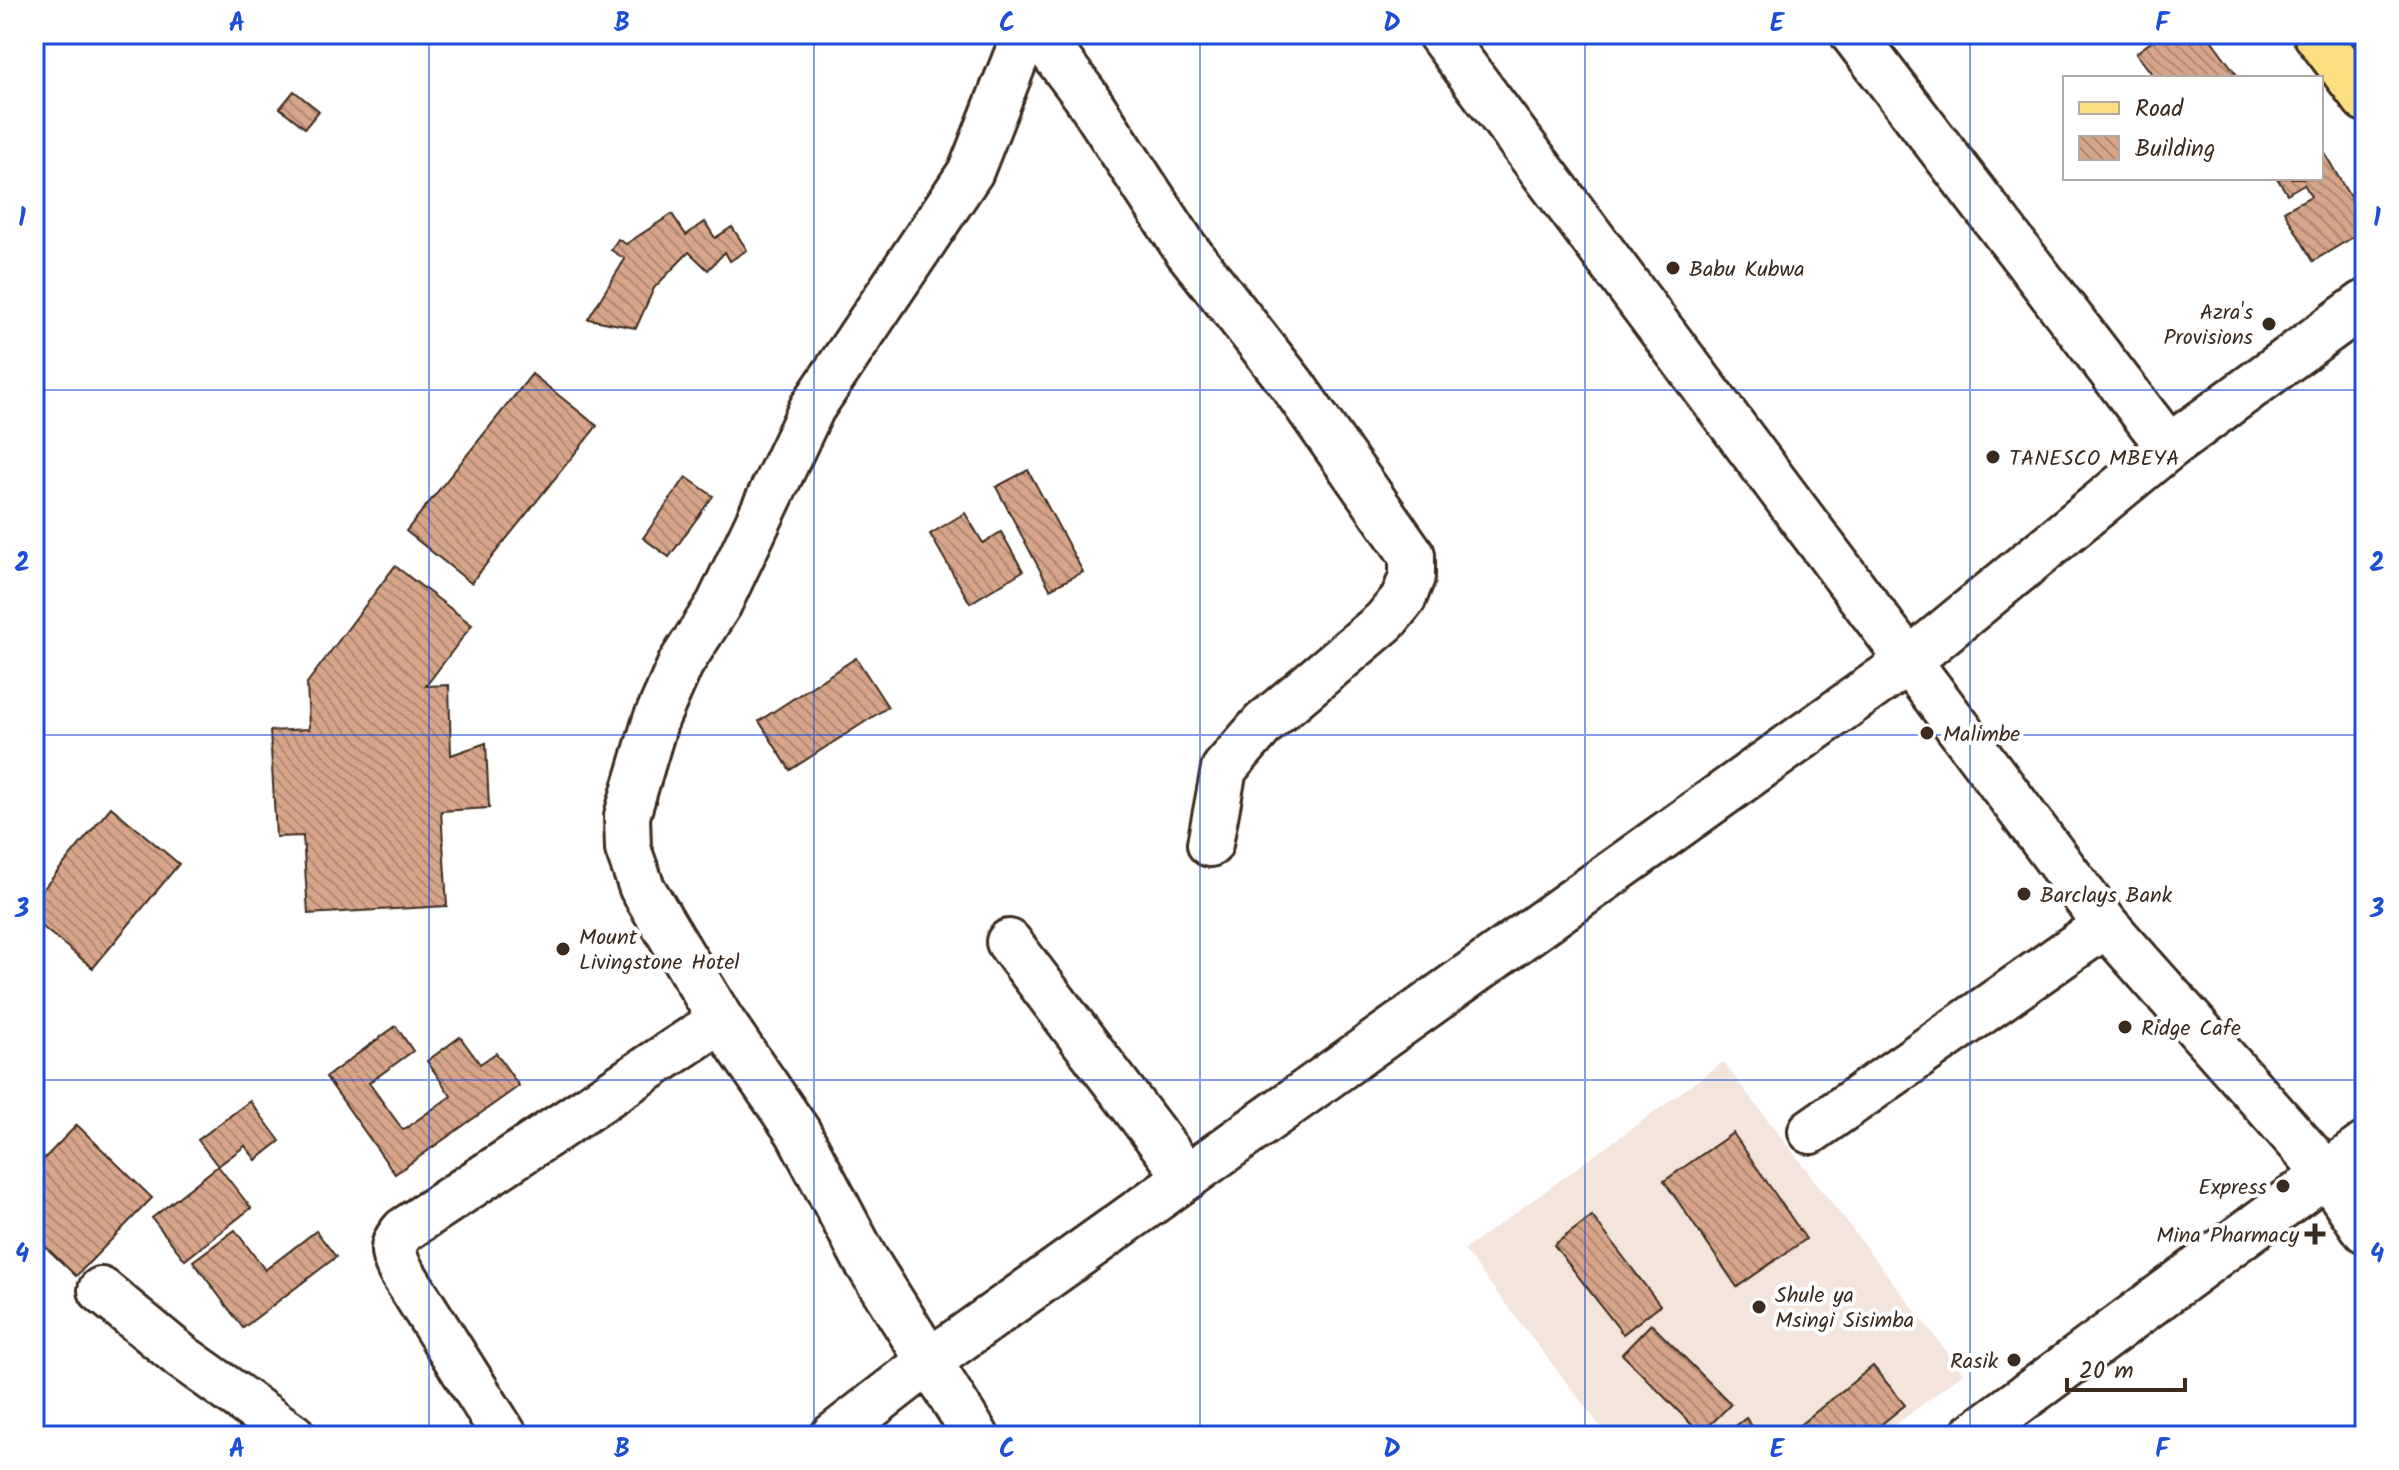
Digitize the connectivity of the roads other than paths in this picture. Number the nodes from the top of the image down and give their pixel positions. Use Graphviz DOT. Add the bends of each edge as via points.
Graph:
graph roads {
  1 [pos="1025,34"];
  2 [pos="1039,34"];
  3 [pos="1440,34"];
  4 [pos="1853,34"];
  5 [pos="2316,34"];
  6 [pos="2365,99"];
  7 [pos="2365,303"];
  8 [pos="2169,447"];
  9 [pos="1910,660"];
  10 [pos="1210,844"];
  11 [pos="2106,925"];
  12 [pos="1009,942"];
  13 [pos="721,1020"];
  14 [pos="1811,1131"];
  15 [pos="2365,1145"];
  16 [pos="2327,1174"];
  17 [pos="1187,1177"];
  18 [pos="2365,1230"];
  19 [pos="101,1290"];
  20 [pos="927,1363"];
  21 [pos="293,1436"];
  22 [pos="505,1436"];
  23 [pos="833,1436"];
  24 [pos="976,1436"];
  25 [pos="1972,1436"];
  1 -- 13 [label="street" via="971,171 812,408 719,604 681,663 655,722 627,816 628,849 642,888"];
  2 -- 10 [label="street" via="1185,248 1291,383 1412,555 1412,577 1385,621 1264,723 1224,769"];
  3 -- 9 [label="street"];
  4 -- 8 [label="street"];
  5 -- 6 [label="main road"];
  7 -- 8 [label="street"];
  8 -- 9 [label="street"];
  9 -- 11 [label="street"];
  9 -- 17 [label="street"];
  11 -- 14 [label="street"];
  11 -- 16 [label="street"];
  12 -- 17 [label="street"];
  13 -- 20 [label="street" via="798,1132"];
  13 -- 22 [label="street" via="404,1230 394,1243 401,1271"];
  15 -- 16 [label="street"];
  16 -- 18 [label="street"];
  16 -- 25 [label="street"];
  17 -- 20 [label="street"];
  19 -- 21 [label="street" via="182,1357"];
  20 -- 23 [label="street"];
  20 -- 24 [label="street"];
}
